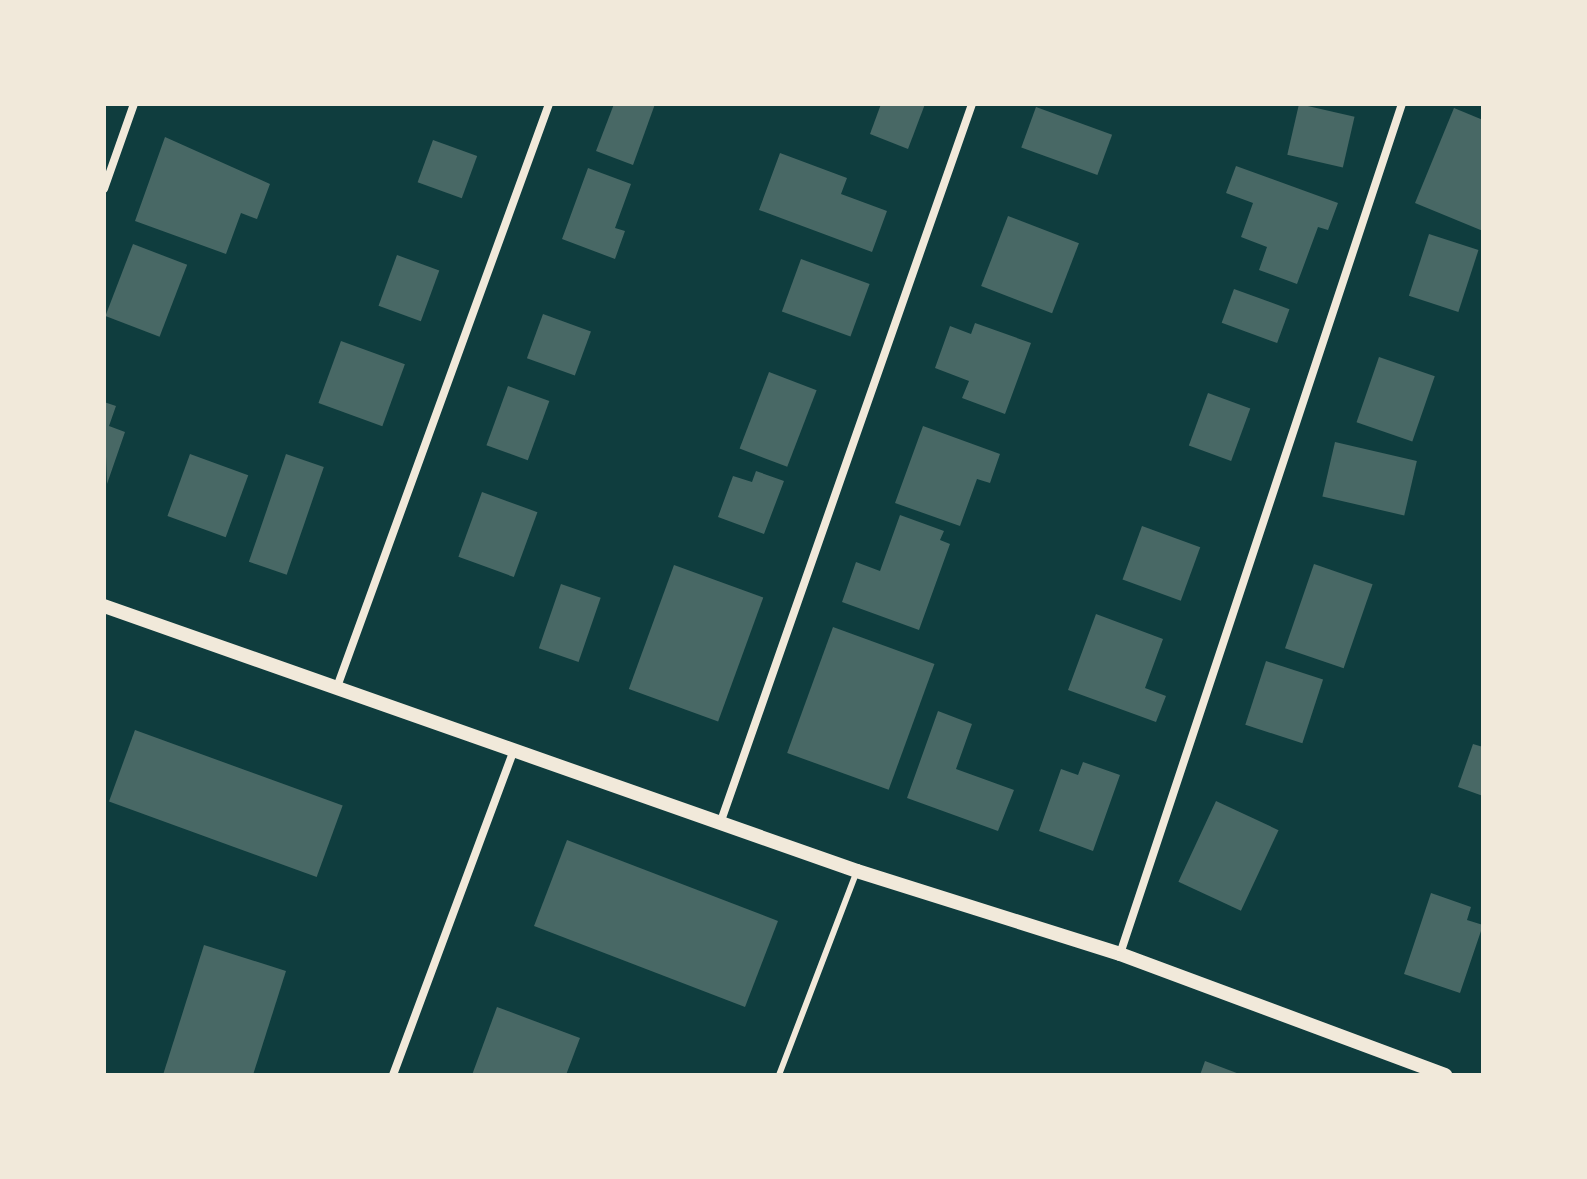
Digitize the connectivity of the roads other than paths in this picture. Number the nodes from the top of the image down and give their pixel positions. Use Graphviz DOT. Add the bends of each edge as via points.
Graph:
graph roads {
  1 [pos="134,104"];
  2 [pos="549,104"];
  3 [pos="972,104"];
  4 [pos="1402,104"];
  5 [pos="104,189"];
  6 [pos="104,606"];
  7 [pos="337,687"];
  8 [pos="515,748"];
  9 [pos="722,818"];
  10 [pos="857,871"];
  11 [pos="1120,954"];
  12 [pos="393,1075"];
  13 [pos="779,1075"];
  14 [pos="1445,1075"];
  1 -- 5 [label="street"];
  2 -- 7 [label="street"];
  3 -- 9 [label="street"];
  4 -- 11 [label="street"];
  6 -- 7 [label="street"];
  7 -- 8 [label="street"];
  8 -- 9 [label="street"];
  8 -- 12 [label="street"];
  9 -- 10 [label="street"];
  10 -- 11 [label="street"];
  10 -- 13 [label="lane"];
  11 -- 14 [label="street"];
}
